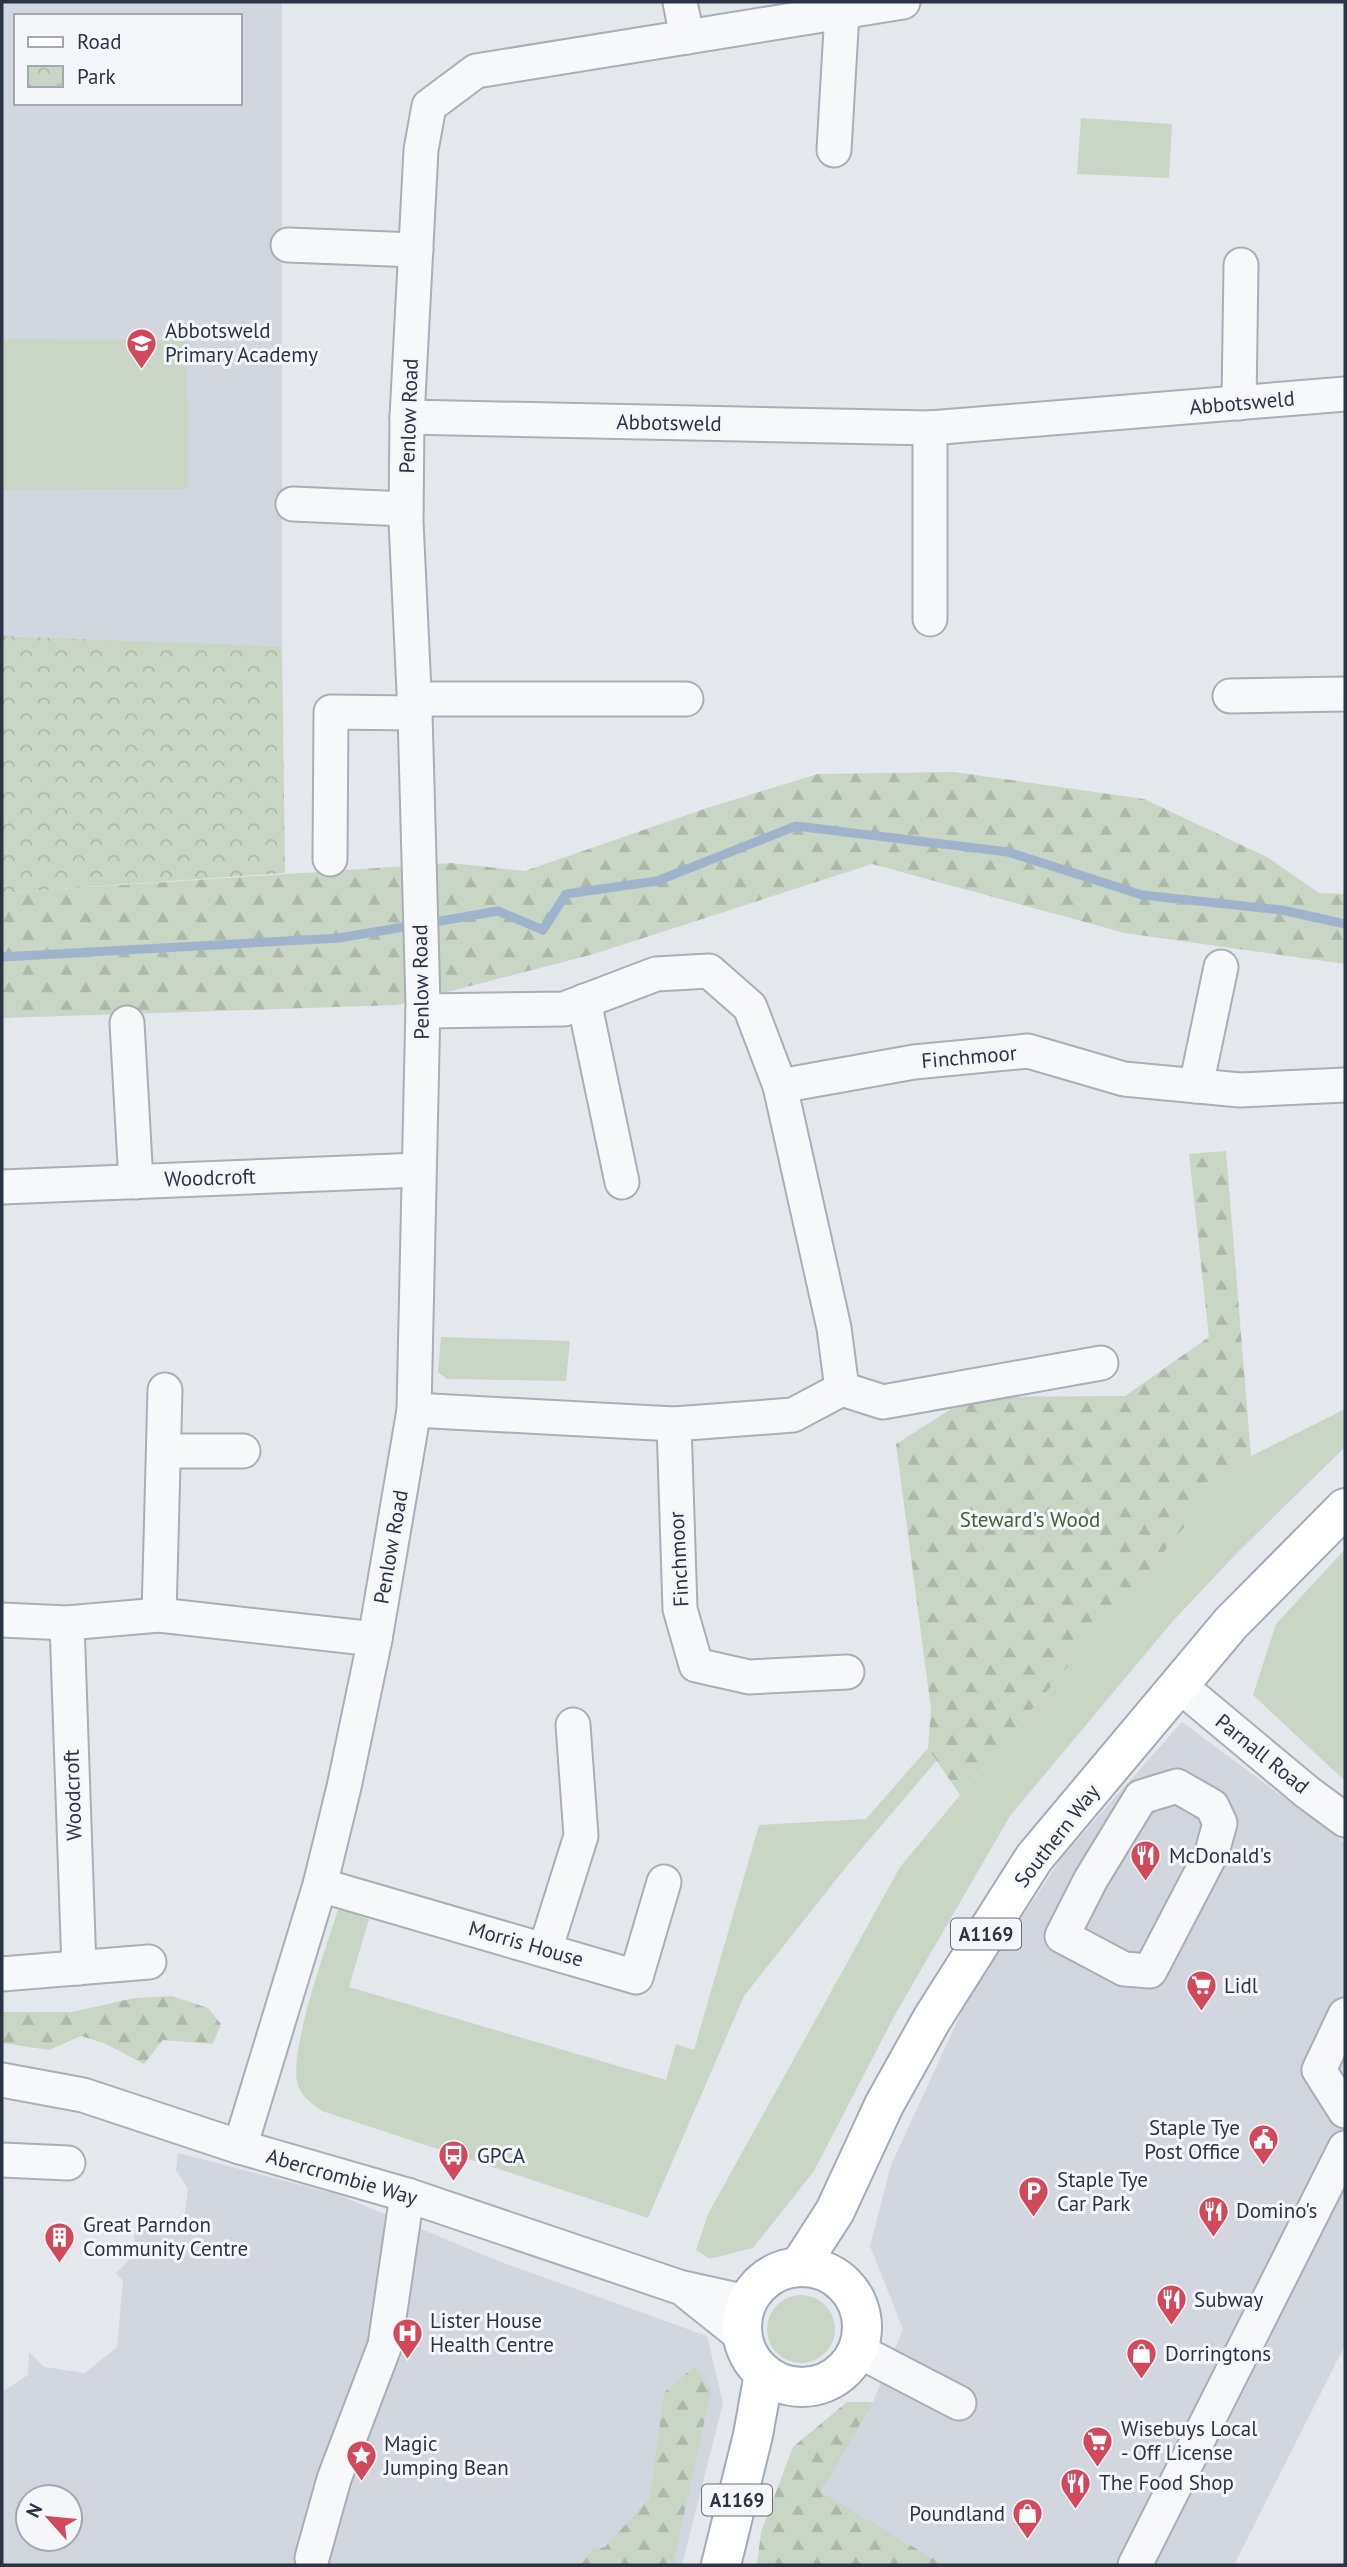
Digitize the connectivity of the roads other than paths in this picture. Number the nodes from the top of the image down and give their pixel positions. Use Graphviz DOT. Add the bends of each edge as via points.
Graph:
graph roads {
  1 [pos="680,2"];
  2 [pos="903,2"];
  3 [pos="842,12"];
  4 [pos="687,37"];
  5 [pos="834,150"];
  6 [pos="288,245"];
  7 [pos="416,250"];
  8 [pos="1241,265"];
  9 [pos="1345,394"];
  10 [pos="1239,403"];
  11 [pos="407,417"];
  12 [pos="930,428"];
  13 [pos="293,504"];
  14 [pos="406,509"];
  15 [pos="930,619"];
  16 [pos="1345,694"];
  17 [pos="1230,696"];
  18 [pos="686,699"];
  19 [pos="415,706"];
  20 [pos="330,859"];
  21 [pos="1221,967"];
  22 [pos="584,1001"];
  23 [pos="422,1011"];
  24 [pos="127,1023"];
  25 [pos="1345,1085"];
  26 [pos="780,1086"];
  27 [pos="1196,1086"];
  28 [pos="419,1170"];
  29 [pos="136,1182"];
  30 [pos="622,1182"];
  31 [pos="2,1187"];
  32 [pos="1101,1363"];
  33 [pos="842,1389"];
  34 [pos="165,1391"];
  35 [pos="414,1410"];
  36 [pos="674,1424"];
  37 [pos="164,1451"];
  38 [pos="243,1451"];
  39 [pos="1345,1508"];
  40 [pos="159,1615"];
  41 [pos="2,1620"];
  42 [pos="67,1623"];
  43 [pos="375,1639"];
  44 [pos="847,1672"];
  45 [pos="1180,1686"];
  46 [pos="573,1725"];
  47 [pos="1345,1820"];
  48 [pos="664,1882"];
  49 [pos="320,1885"];
  50 [pos="545,1950"];
  51 [pos="149,1962"];
  52 [pos="79,1968"];
  53 [pos="1124,1969"];
  54 [pos="2,1974"];
  55 [pos="1345,2015"];
  56 [pos="2,2080"];
  57 [pos="1345,2111"];
  58 [pos="240,2147"];
  59 [pos="1345,2148"];
  60 [pos="2,2160"];
  61 [pos="68,2163"];
  62 [pos="407,2195"];
  63 [pos="835,2211"];
  64 [pos="799,2267"];
  65 [pos="835,2277"];
  66 [pos="745,2319"];
  67 [pos="857,2350"];
  68 [pos="764,2374"];
  69 [pos="828,2381"];
  70 [pos="959,2403"];
  71 [pos="753,2435"];
  72 [pos="313,2558"];
  73 [pos="721,2565"];
  74 [pos="1135,2565"];
  1 -- 4 [label="street"];
  2 -- 3 [label="street"];
  3 -- 4 [label="street"];
  3 -- 5 [label="street"];
  4 -- 7 [label="street, Penlow Road" via="476,71 429,106 421,150"];
  6 -- 7 [label="street"];
  7 -- 11 [label="street, Penlow Road"];
  8 -- 10 [label="street"];
  9 -- 10 [label="street, Abbotsweld"];
  10 -- 12 [label="street, Abbotsweld"];
  11 -- 12 [label="street, Abbotsweld"];
  11 -- 14 [label="street, Penlow Road"];
  12 -- 15 [label="street"];
  13 -- 14 [label="street"];
  14 -- 19 [label="street, Penlow Road"];
  16 -- 17 [label="street"];
  18 -- 19 [label="street"];
  19 -- 20 [label="street" via="331,712"];
  19 -- 23 [label="street, Penlow Road"];
  21 -- 27 [label="street"];
  22 -- 23 [label="street" via="564,1009"];
  22 -- 26 [label="street" via="656,974 709,971 750,1007"];
  22 -- 30 [label="street"];
  23 -- 28 [label="street, Penlow Road"];
  24 -- 29 [label="street"];
  25 -- 27 [label="street, Finchmoor" via="1240,1090"];
  26 -- 27 [label="street, Finchmoor" via="915,1062 1028,1051 1124,1079"];
  26 -- 33 [label="street" via="834,1328"];
  28 -- 29 [label="street, Woodcroft"];
  28 -- 35 [label="street, Penlow Road"];
  29 -- 31 [label="street, Woodcroft"];
  32 -- 33 [label="street" via="883,1402"];
  33 -- 36 [label="street" via="793,1415"];
  34 -- 37 [label="street"];
  35 -- 36 [label="street"];
  35 -- 43 [label="street, Penlow Road"];
  36 -- 44 [label="street, Finchmoor" via="680,1609 696,1665 749,1678"];
  37 -- 38 [label="street"];
  37 -- 40 [label="street"];
  39 -- 45 [label="main road, Southern Way / A1169" via="1231,1623"];
  40 -- 42 [label="street"];
  40 -- 43 [label="street"];
  41 -- 42 [label="street"];
  42 -- 52 [label="street, Woodcroft"];
  43 -- 49 [label="street, Penlow Road"];
  45 -- 47 [label="street, Parnall Road"];
  45 -- 63 [label="main road, Southern Way / A1169" via="1028,1867 932,2019 884,2105"];
  46 -- 50 [label="street" via="580,1836"];
  48 -- 50 [label="street, Morris House" via="636,1977"];
  49 -- 50 [label="street, Morris House"];
  49 -- 58 [label="street, Penlow Road"];
  51 -- 52 [label="street"];
  52 -- 54 [label="street"];
  53 -- 53 [label="street" via="1150,1971 1212,1852 1220,1823 1212,1806 1177,1786 1141,1797 1062,1936"];
  55 -- 57 [label="street" via="1319,2070"];
  56 -- 58 [label="street, Abercrombie Way" via="83,2095"];
  58 -- 62 [label="street, Abercrombie Way"];
  59 -- 74 [label="street"];
  60 -- 61 [label="street"];
  62 -- 66 [label="street, Abercrombie Way" via="680,2287"];
  62 -- 72 [label="street" via="385,2345 334,2479"];
  63 -- 64 [label="main road, Southern Way / A1169"];
  63 -- 65 [label="main road, Southern Way / A1169"];
  64 -- 65 [label="main road"];
  64 -- 66 [label="main road" via="768,2277 755,2288"];
  65 -- 67 [label="main road" via="850,2291 859,2309 862,2329"];
  66 -- 68 [label="main road" via="746,2350"];
  67 -- 69 [label="main road"];
  67 -- 70 [label="street"];
  68 -- 69 [label="main road" via="795,2386"];
  68 -- 71 [label="main road, A1169"];
  69 -- 71 [label="main road"];
  71 -- 73 [label="main road, A1169"];
}
